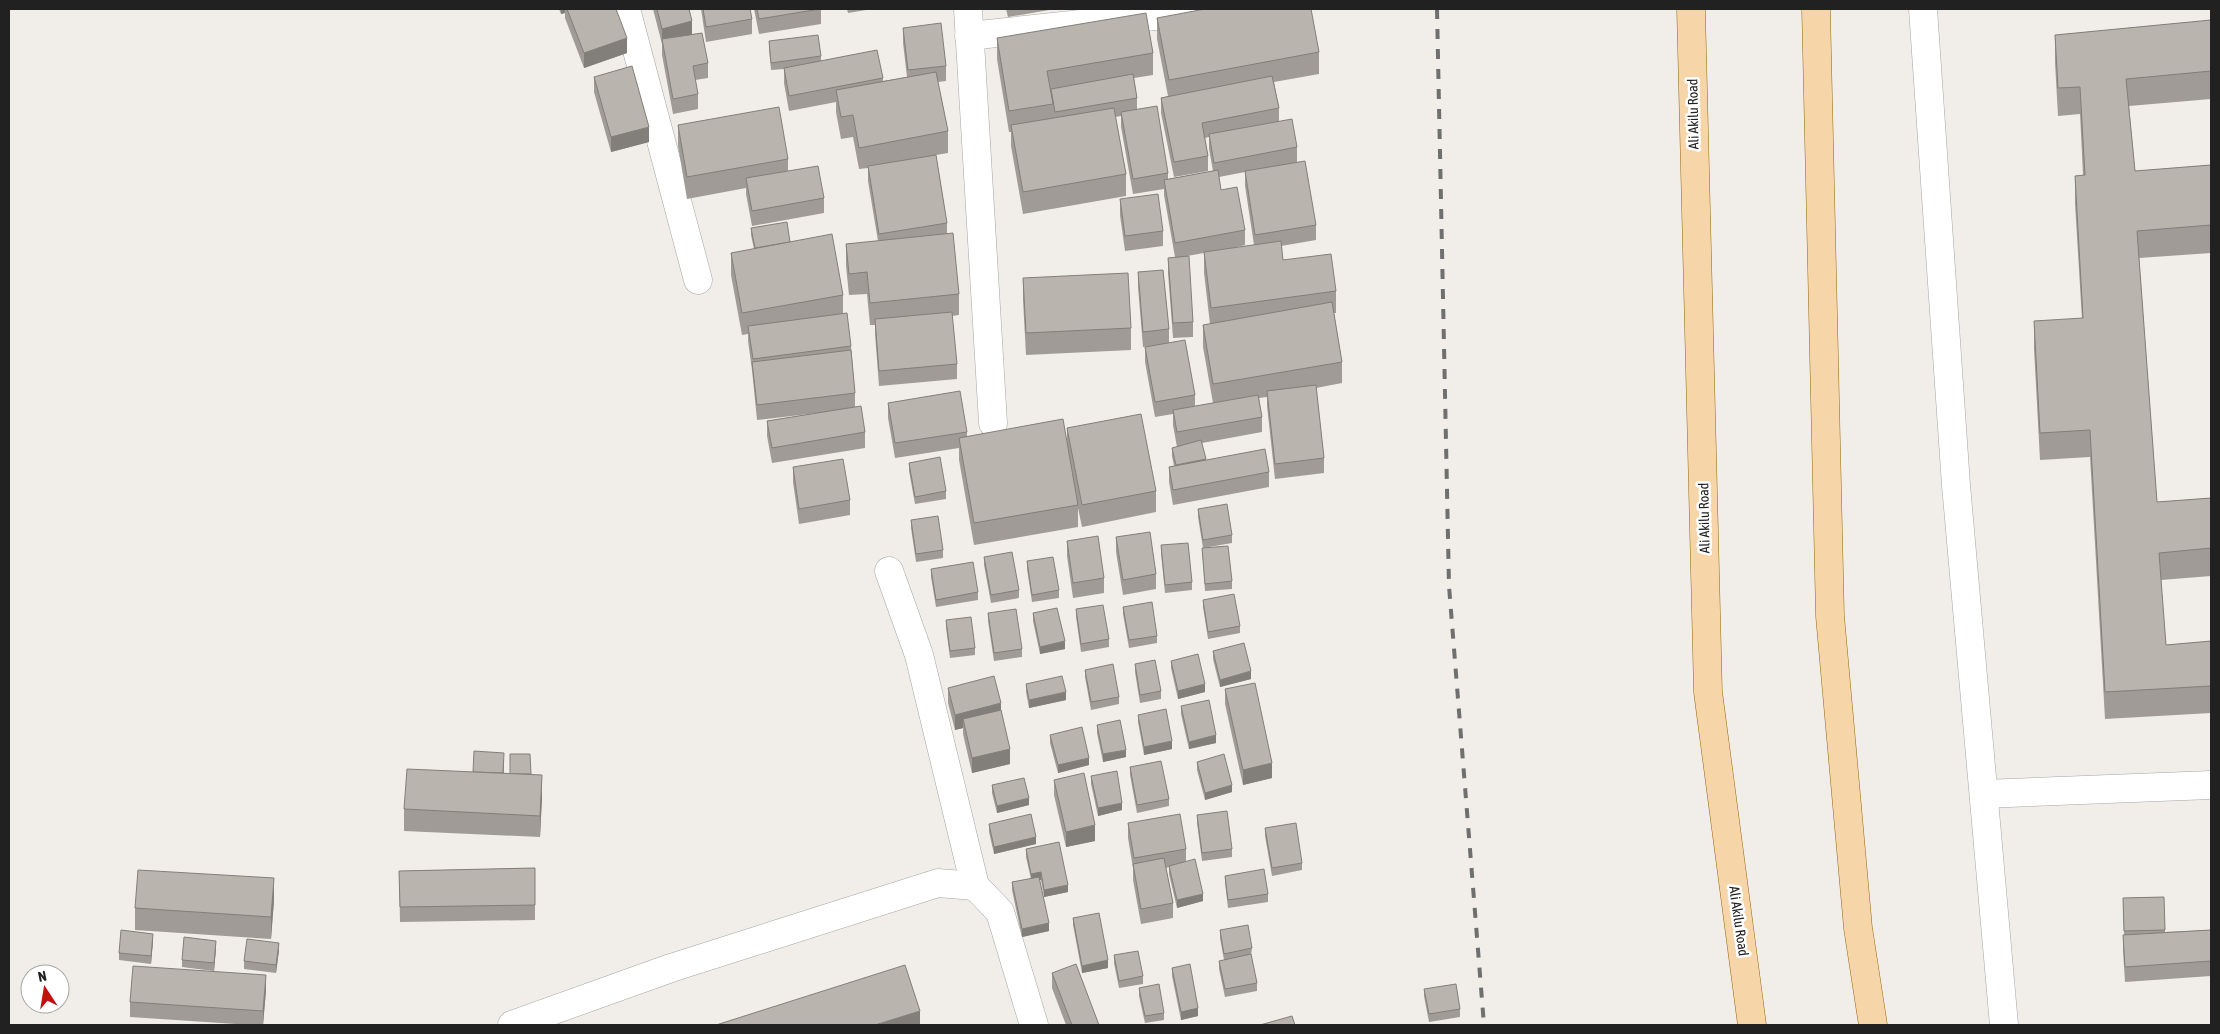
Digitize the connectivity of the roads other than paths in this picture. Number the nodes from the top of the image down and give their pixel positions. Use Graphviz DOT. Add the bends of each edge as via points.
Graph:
graph roads {
  1 [pos="626,9"];
  2 [pos="968,9"];
  3 [pos="1220,9"];
  4 [pos="1691,9"];
  5 [pos="1816,9"];
  6 [pos="1923,9"];
  7 [pos="969,36"];
  8 [pos="698,280"];
  9 [pos="993,423"];
  10 [pos="889,571"];
  11 [pos="2211,785"];
  12 [pos="1984,794"];
  13 [pos="975,886"];
  14 [pos="512,1025"];
  15 [pos="1034,1025"];
  16 [pos="1752,1025"];
  17 [pos="1873,1025"];
  18 [pos="2004,1025"];
  1 -- 8 [label="street"];
  2 -- 7 [label="street"];
  3 -- 7 [label="street"];
  4 -- 16 [label="main road, Ali Akilu Road" via="1708,692"];
  5 -- 17 [label="main road" via="1830,616 1858,928"];
  6 -- 12 [label="street" via="1956,485"];
  7 -- 9 [label="street"];
  10 -- 13 [label="street" via="919,655"];
  11 -- 12 [label="street"];
  12 -- 18 [label="street"];
  13 -- 14 [label="street" via="938,883 671,968"];
  13 -- 15 [label="street" via="1000,912"];
}
